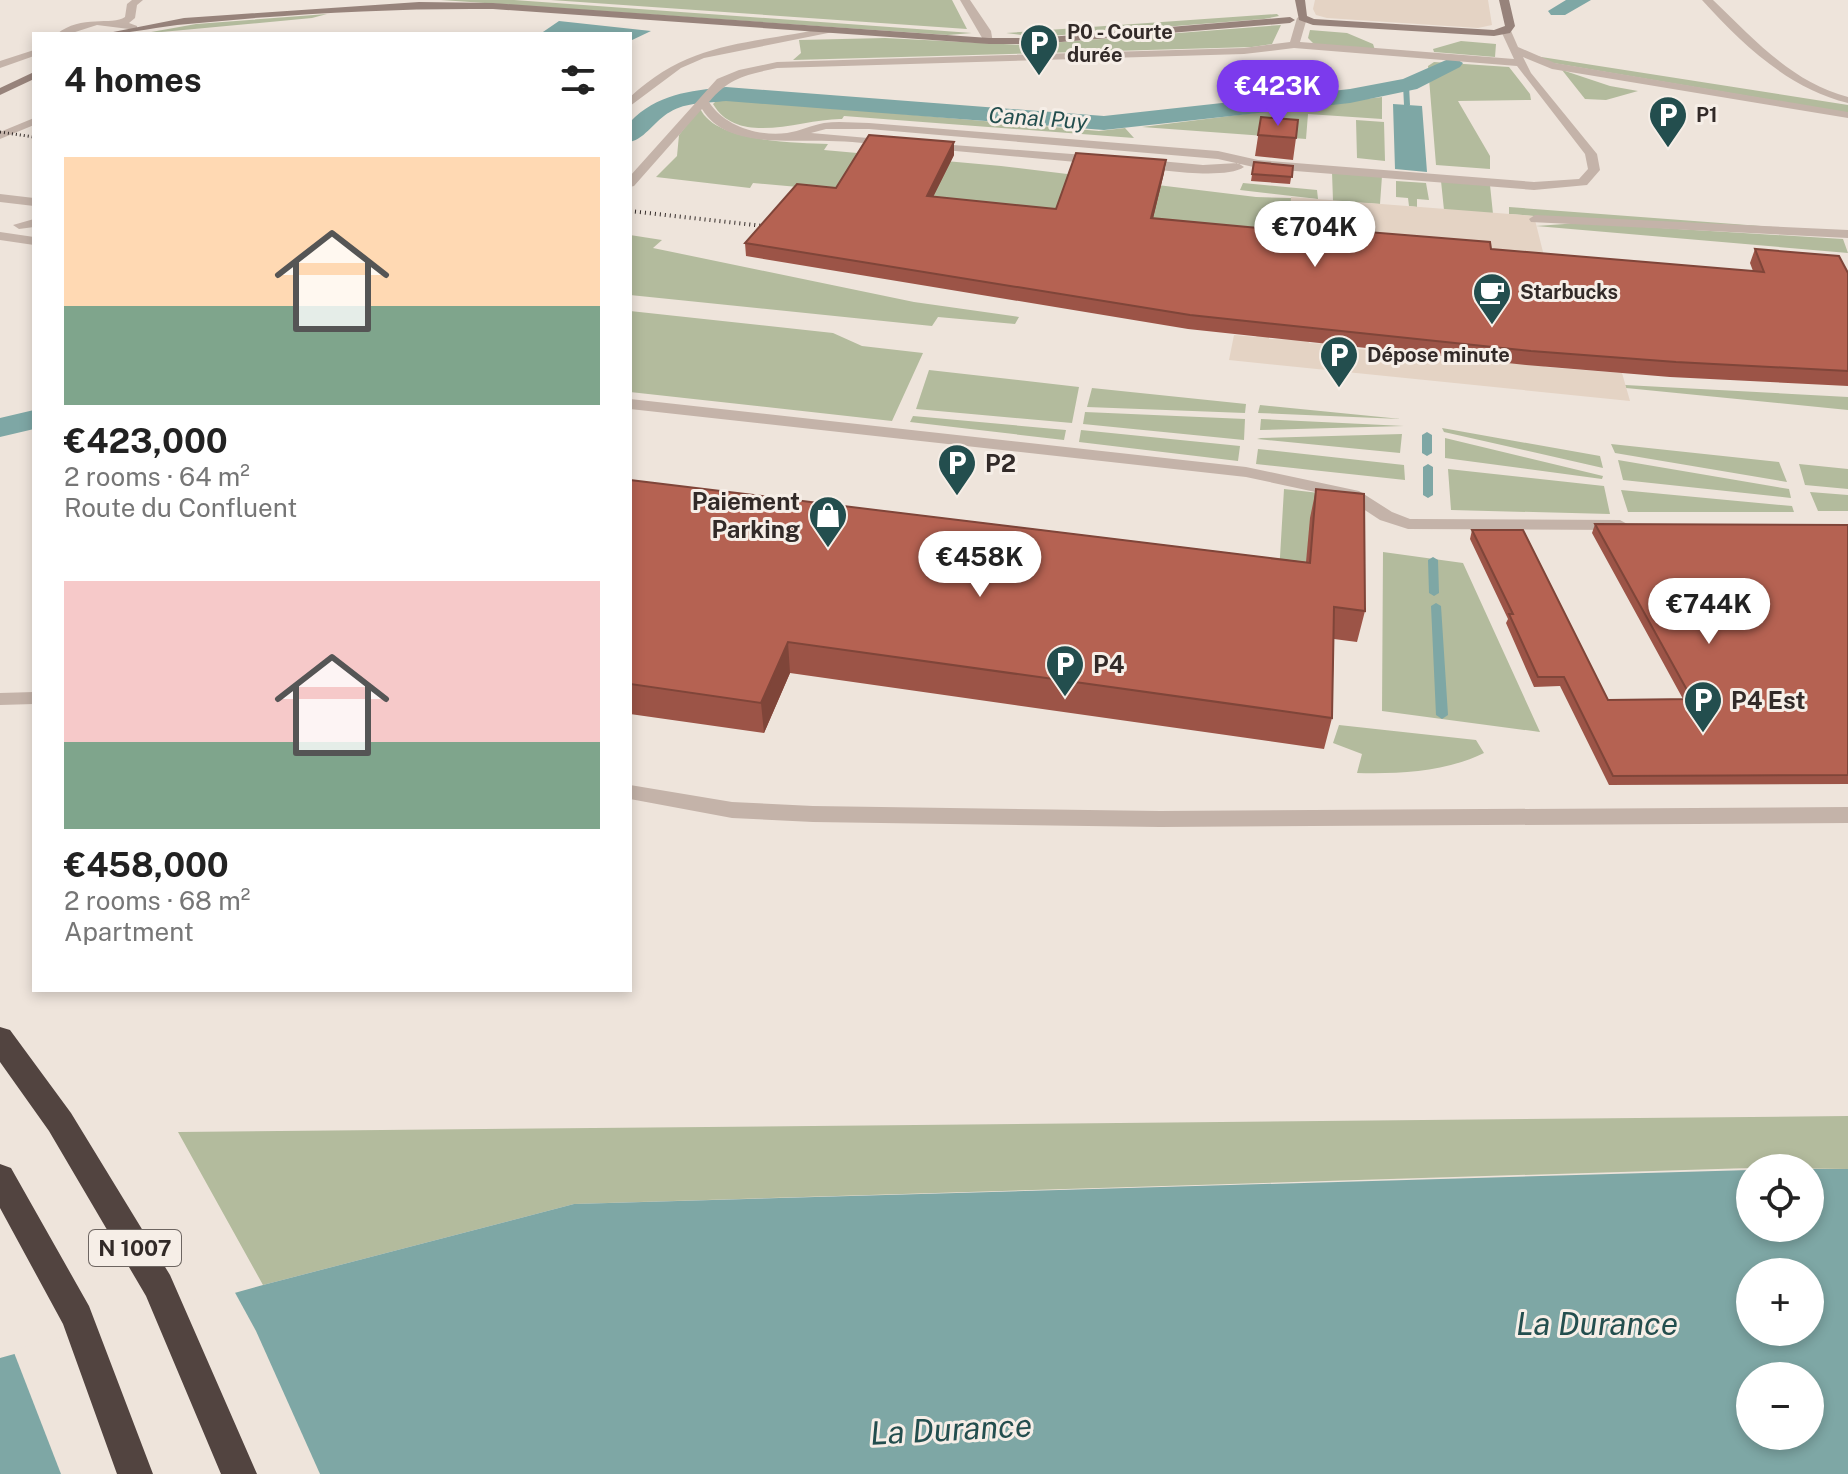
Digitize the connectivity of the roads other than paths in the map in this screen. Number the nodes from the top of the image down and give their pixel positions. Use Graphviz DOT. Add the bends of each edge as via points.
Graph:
graph roads {
  1 [pos="138,0"];
  2 [pos="965,0"];
  3 [pos="1300,0"];
  4 [pos="1504,0"];
  5 [pos="1707,0"];
  6 [pos="420,2"];
  7 [pos="1296,19"];
  8 [pos="129,28"];
  9 [pos="829,30"];
  10 [pos="1506,31"];
  11 [pos="65,32"];
  12 [pos="989,41"];
  13 [pos="1294,45"];
  14 [pos="1513,48"];
  15 [pos="32,54"];
  16 [pos="32,63"];
  17 [pos="1520,63"];
  18 [pos="0,65"];
  19 [pos="32,76"];
  20 [pos="0,79"];
  21 [pos="0,92"];
  22 [pos="702,100"];
  23 [pos="1848,100"];
  24 [pos="632,101"];
  25 [pos="1848,115"];
  26 [pos="32,122"];
  27 [pos="0,136"];
  28 [pos="784,137"];
  29 [pos="1258,164"];
  30 [pos="632,181"];
  31 [pos="0,198"];
  32 [pos="32,202"];
  33 [pos="1535,219"];
  34 [pos="32,223"];
  35 [pos="19,225"];
  36 [pos="1848,234"];
  37 [pos="0,236"];
  38 [pos="32,241"];
  39 [pos="632,404"];
  40 [pos="1637,525"];
  41 [pos="32,698"];
  42 [pos="0,699"];
  43 [pos="632,792"];
  44 [pos="1848,815"];
  45 [pos="0,1039"];
  46 [pos="0,1178"];
  47 [pos="135,1474"];
  48 [pos="239,1474"];
  1 -- 8 [label="street" via="132,4"];
  2 -- 12 [label="street"];
  3 -- 7 [label="street"];
  4 -- 10 [label="street" via="1510,26"];
  5 -- 23 [label="street" via="1800,83 1820,95"];
  6 -- 8 [label="street"];
  6 -- 9 [label="street"];
  7 -- 10 [label="street"];
  7 -- 12 [label="street"];
  7 -- 13 [label="street"];
  8 -- 11 [label="street" via="95,23"];
  9 -- 12 [label="street"];
  9 -- 24 [label="street" via="699,55 652,79"];
  10 -- 14 [label="street"];
  13 -- 17 [label="street"];
  13 -- 22 [label="street" via="1244,51 796,63 743,72 721,81"];
  14 -- 17 [label="street"];
  14 -- 25 [label="street" via="1552,66"];
  15 -- 18 [label="street"];
  16 -- 20 [label="street"];
  17 -- 29 [label="street" via="1591,154 1594,170 1583,182 1534,186"];
  19 -- 21 [label="street"];
  22 -- 28 [label="street" via="706,111 723,123 744,132"];
  22 -- 30 [label="street"];
  26 -- 27 [label="street"];
  28 -- 29 [label="street" via="1203,169"];
  28 -- 29 [label="street" via="826,126 869,126 1218,155"];
  31 -- 32 [label="street"];
  33 -- 36 [label="street"];
  34 -- 35 [label="street"];
  37 -- 38 [label="street"];
  39 -- 40 [label="street" via="1254,473 1353,495 1408,524"];
  41 -- 42 [label="street"];
  43 -- 44 [label="street" via="732,810 813,814 1160,819"];
  45 -- 48 [label="highway, N 1007" via="60,1122 158,1286"];
  46 -- 47 [label="highway, N 1007" via="77,1317"];
}
